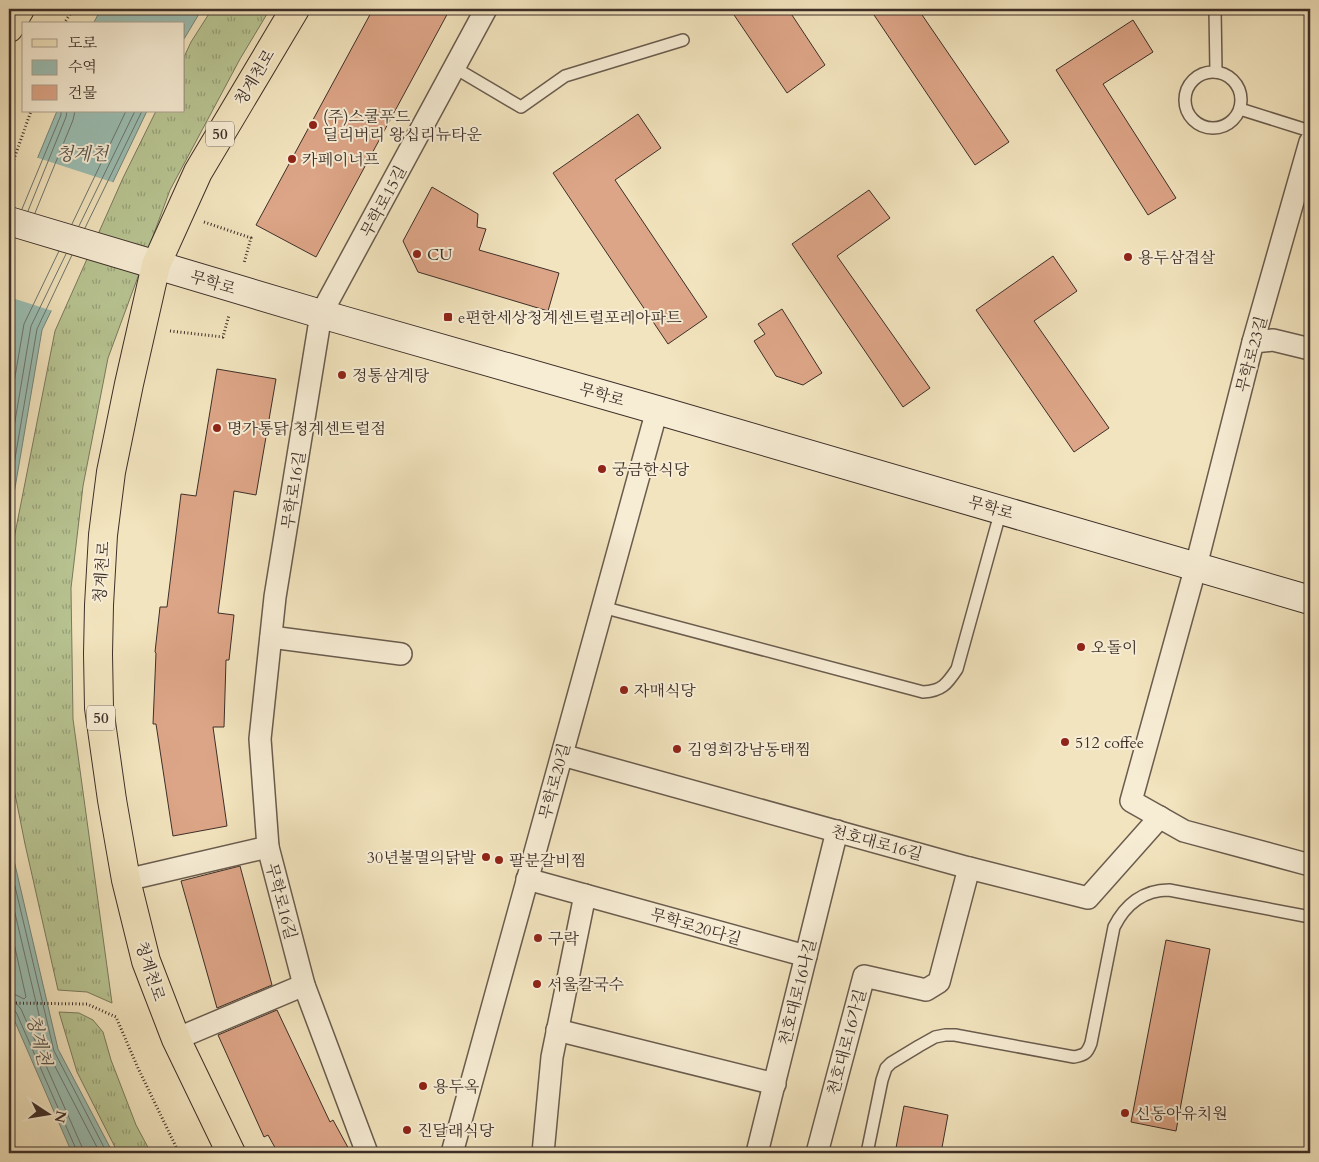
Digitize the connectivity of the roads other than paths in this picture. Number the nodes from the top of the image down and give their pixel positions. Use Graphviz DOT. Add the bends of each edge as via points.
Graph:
graph roads {
  1 [pos="20,9"];
  2 [pos="295,9"];
  3 [pos="486,9"];
  4 [pos="1215,9"];
  5 [pos="9,28"];
  6 [pos="683,40"];
  7 [pos="454,68"];
  8 [pos="1216,72"];
  9 [pos="1240,110"];
  10 [pos="1310,131"];
  11 [pos="1310,142"];
  12 [pos="9,221"];
  13 [pos="156,265"];
  14 [pos="322,314"];
  15 [pos="1253,342"];
  16 [pos="1310,349"];
  17 [pos="657,410"];
  18 [pos="1001,510"];
  19 [pos="1196,566"];
  20 [pos="1310,600"];
  21 [pos="602,607"];
  22 [pos="271,637"];
  23 [pos="402,654"];
  24 [pos="562,755"];
  25 [pos="1160,817"];
  26 [pos="837,831"];
  27 [pos="268,848"];
  28 [pos="1310,865"];
  29 [pos="969,868"];
  30 [pos="528,879"];
  31 [pos="126,880"];
  32 [pos="585,895"];
  33 [pos="1310,917"];
  34 [pos="806,956"];
  35 [pos="304,986"];
  36 [pos="557,1030"];
  37 [pos="176,1039"];
  38 [pos="774,1084"];
  39 [pos="231,1153"];
  40 [pos="367,1153"];
  41 [pos="452,1153"];
  42 [pos="543,1153"];
  43 [pos="757,1153"];
  44 [pos="816,1153"];
  45 [pos="867,1153"];
  1 -- 5 [label="main road"];
  2 -- 13 [label="main road, 청계천로 / 50" via="198,172"];
  3 -- 7 [label="street, 무학로15길"];
  4 -- 8 [label="lane"];
  6 -- 7 [label="lane" via="565,76 522,107"];
  7 -- 14 [label="street, 무학로15길"];
  8 -- 9 [label="lane" via="1226,74 1237,84 1242,98"];
  8 -- 9 [label="lane" via="1197,76 1190,84 1185,102 1191,118 1206,128 1215,129 1231,123"];
  9 -- 10 [label="lane"];
  11 -- 15 [label="street, 무학로23길"];
  12 -- 13 [label="main road, 무학로"];
  13 -- 14 [label="main road, 무학로"];
  13 -- 31 [label="main road, 청계천로 / 50" via="111,472 99,605 99,708"];
  14 -- 17 [label="main road, 무학로"];
  14 -- 22 [label="street, 무학로16길"];
  15 -- 16 [label="street" via="1273,340"];
  15 -- 19 [label="street, 무학로23길"];
  17 -- 18 [label="main road, 무학로"];
  17 -- 21 [label="street, 무학로20길"];
  18 -- 19 [label="main road, 무학로"];
  18 -- 21 [label="lane" via="957,669 949,681 934,692 923,692"];
  19 -- 20 [label="main road, 무학로"];
  19 -- 25 [label="street" via="1131,801"];
  21 -- 24 [label="street, 무학로20길"];
  22 -- 23 [label="street"];
  22 -- 27 [label="street, 무학로16길" via="260,739"];
  24 -- 26 [label="street, 천호대로16길"];
  24 -- 30 [label="street, 무학로20길"];
  25 -- 28 [label="street" via="1184,831"];
  25 -- 29 [label="street, 천호대로16길" via="1088,898"];
  26 -- 29 [label="street, 천호대로16길"];
  26 -- 34 [label="street, 천호대로16나길"];
  27 -- 31 [label="street"];
  27 -- 35 [label="street, 무학로16길"];
  29 -- 44 [label="street, 천호대로16가길" via="939,982 926,990 864,976"];
  30 -- 32 [label="street, 무학로20다길"];
  30 -- 41 [label="street, 무학로20길"];
  31 -- 37 [label="main road, 청계천로 / 50" via="146,961"];
  32 -- 34 [label="street, 무학로20다길"];
  32 -- 36 [label="street"];
  33 -- 45 [label="lane" via="1169,890 1137,898 1120,915 1114,927 1089,1050 1084,1055 1074,1057 955,1035 935,1038 886,1068"];
  34 -- 38 [label="street, 천호대로16나길"];
  35 -- 37 [label="street"];
  35 -- 40 [label="street, 무학로16길"];
  36 -- 38 [label="street"];
  36 -- 42 [label="street"];
  37 -- 39 [label="main road, 청계천로 / 50"];
  38 -- 43 [label="street, 천호대로16나길"];
}
